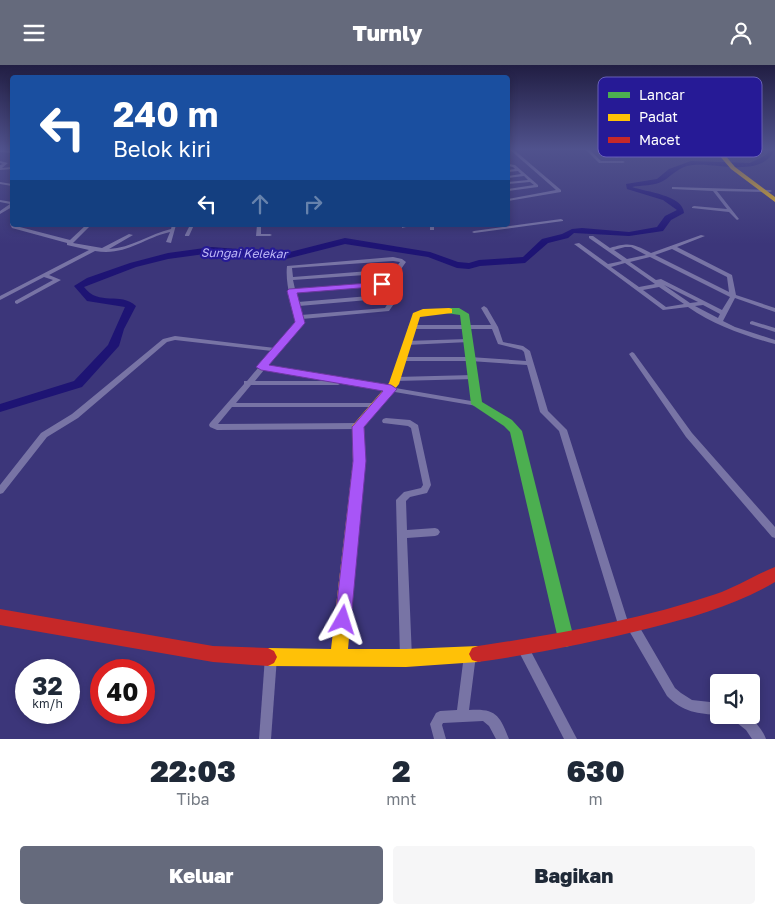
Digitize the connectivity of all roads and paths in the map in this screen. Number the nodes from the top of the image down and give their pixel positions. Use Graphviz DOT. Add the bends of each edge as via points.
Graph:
graph roads {
  1 [pos="547,180"];
  2 [pos="754,180"];
  3 [pos="531,181"];
  4 [pos="0,183"];
  5 [pos="510,183"];
  6 [pos="10,185"];
  7 [pos="673,188"];
  8 [pos="0,190"];
  9 [pos="510,190"];
  10 [pos="714,190"];
  11 [pos="771,195"];
  12 [pos="510,200"];
  13 [pos="694,207"];
  14 [pos="729,211"];
  15 [pos="737,219"];
  16 [pos="562,220"];
  17 [pos="510,225"];
  18 [pos="13,227"];
  19 [pos="34,227"];
  20 [pos="87,227"];
  21 [pos="174,227"];
  22 [pos="191,227"];
  23 [pos="259,227"];
  24 [pos="513,227"];
  25 [pos="28,231"];
  26 [pos="474,232"];
  27 [pos="131,235"];
  28 [pos="187,235"];
  29 [pos="270,235"];
  30 [pos="703,236"];
  31 [pos="591,237"];
  32 [pos="70,242"];
  33 [pos="169,242"];
  34 [pos="577,244"];
  35 [pos="672,247"];
  36 [pos="94,249"];
  37 [pos="610,250"];
  38 [pos="101,251"];
  39 [pos="651,255"];
  40 [pos="628,262"];
  41 [pos="607,266"];
  42 [pos="397,271"];
  43 [pos="44,275"];
  44 [pos="648,276"];
  45 [pos="290,279"];
  46 [pos="58,280"];
  47 [pos="64,282"];
  48 [pos="400,283"];
  49 [pos="661,285"];
  50 [pos="637,289"];
  51 [pos="292,291"];
  52 [pos="394,296"];
  53 [pos="733,296"];
  54 [pos="0,298"];
  55 [pos="18,302"];
  56 [pos="704,303"];
  57 [pos="294,304"];
  58 [pos="690,306"];
  59 [pos="484,308"];
  60 [pos="775,309"];
  61 [pos="724,313"];
  62 [pos="299,317"];
  63 [pos="719,322"];
  64 [pos="752,323"];
  65 [pos="466,327"];
  66 [pos="495,327"];
  67 [pos="775,330"];
  68 [pos="467,341"];
  69 [pos="406,343"];
  70 [pos="775,343"];
  71 [pos="277,350"];
  72 [pos="632,354"];
  73 [pos="401,359"];
  74 [pos="470,359"];
  75 [pos="529,363"];
  76 [pos="261,367"];
  77 [pos="473,377"];
  78 [pos="247,383"];
  79 [pos="363,383"];
  80 [pos="394,384"];
  81 [pos="478,404"];
  82 [pos="229,405"];
  83 [pos="376,405"];
  84 [pos="386,421"];
  85 [pos="358,427"];
  86 [pos="0,491"];
  87 [pos="435,532"];
  88 [pos="402,534"];
  89 [pos="775,534"];
  90 [pos="775,575"];
  91 [pos="0,617"];
  92 [pos="628,626"];
  93 [pos="566,639"];
  94 [pos="523,648"];
  95 [pos="470,655"];
  96 [pos="271,657"];
  97 [pos="339,658"];
  98 [pos="406,658"];
  99 [pos="710,708"];
  100 [pos="462,715"];
  101 [pos="746,724"];
  102 [pos="265,739"];
  103 [pos="440,739"];
  104 [pos="503,739"];
  105 [pos="571,739"];
  106 [pos="760,739"];
  1 -- 12 [label="street" via="559,191"];
  2 -- 11 [label="main road"];
  3 -- 5 [label="street"];
  3 -- 9 [label="street" via="537,186"];
  4 -- 6 [label="street"];
  6 -- 8 [label="street"];
  7 -- 10 [label="street"];
  10 -- 11 [label="street"];
  10 -- 14 [label="street"];
  13 -- 14 [label="street"];
  14 -- 15 [label="street"];
  16 -- 24 [label="street"];
  17 -- 24 [label="street"];
  18 -- 25 [label="street"];
  19 -- 25 [label="street"];
  20 -- 32 [label="street"];
  21 -- 33 [label="street"];
  21 -- 38 [label="street" via="122,251"];
  22 -- 28 [label="street"];
  23 -- 29 [label="street" via="258,235"];
  24 -- 26 [label="street"];
  25 -- 32 [label="street"];
  27 -- 38 [label="street"];
  30 -- 35 [label="street"];
  31 -- 37 [label="street"];
  32 -- 36 [label="street" via="70,245"];
  34 -- 41 [label="street"];
  35 -- 39 [label="street"];
  35 -- 53 [label="street" via="729,274"];
  36 -- 38 [label="street"];
  36 -- 43 [label="street"];
  37 -- 39 [label="street" via="628,245"];
  37 -- 40 [label="street"];
  39 -- 40 [label="street"];
  39 -- 53 [label="street"];
  40 -- 41 [label="street"];
  40 -- 44 [label="street"];
  41 -- 50 [label="street"];
  42 -- 45 [label="street"];
  42 -- 45 [label="street" via="402,263 393,259 289,267"];
  42 -- 48 [label="street"];
  43 -- 46 [label="street"];
  43 -- 54 [label="street"];
  44 -- 49 [label="street"];
  44 -- 56 [label="street"];
  45 -- 51 [label="street"];
  46 -- 47 [label="street"];
  46 -- 55 [label="street"];
  48 -- 51 [label="street"];
  48 -- 52 [label="street"];
  49 -- 50 [label="street"];
  49 -- 58 [label="street"];
  50 -- 58 [label="street" via="666,309"];
  51 -- 57 [label="street"];
  52 -- 57 [label="street"];
  52 -- 62 [label="street" via="384,311"];
  53 -- 60 [label="street"];
  53 -- 61 [label="street"];
  56 -- 58 [label="street"];
  56 -- 61 [label="street"];
  57 -- 62 [label="street"];
  58 -- 63 [label="street"];
  59 -- 66 [label="street"];
  61 -- 63 [label="street"];
  62 -- 71 [label="street" via="298,325"];
  63 -- 70 [label="street"];
  64 -- 67 [label="street"];
  65 -- 66 [label="street"];
  65 -- 68 [label="main road"];
  65 -- 69 [label="main road" via="464,314 456,311 419,313"];
  66 -- 75 [label="street" via="501,344 525,349"];
  68 -- 69 [label="street"];
  68 -- 74 [label="main road"];
  69 -- 73 [label="main road"];
  71 -- 76 [label="street"];
  71 -- 86 [label="street" via="175,338 165,340 75,417 46,434"];
  72 -- 89 [label="street" via="689,435"];
  73 -- 74 [label="street"];
  73 -- 80 [label="main road"];
  74 -- 75 [label="street"];
  74 -- 77 [label="main road"];
  75 -- 92 [label="street" via="544,412 563,430"];
  76 -- 78 [label="street"];
  76 -- 79 [label="street"];
  77 -- 80 [label="street"];
  77 -- 81 [label="main road"];
  78 -- 79 [label="street"];
  78 -- 82 [label="street"];
  79 -- 80 [label="street"];
  80 -- 81 [label="street"];
  80 -- 83 [label="main road"];
  81 -- 93 [label="main road" via="516,431"];
  82 -- 83 [label="street"];
  82 -- 85 [label="street" via="214,427"];
  83 -- 85 [label="main road"];
  84 -- 88 [label="street" via="410,423 415,427 427,485 424,491 402,498"];
  85 -- 97 [label="main road" via="360,461"];
  87 -- 88 [label="street"];
  88 -- 98 [label="street"];
  90 -- 92 [label="main road" via="717,603"];
  91 -- 96 [label="main road" via="213,654"];
  92 -- 93 [label="main road"];
  92 -- 99 [label="street" via="678,700 691,707"];
  93 -- 94 [label="main road"];
  94 -- 95 [label="main road"];
  94 -- 105 [label="street"];
  95 -- 98 [label="main road"];
  95 -- 100 [label="street"];
  96 -- 97 [label="main road"];
  96 -- 102 [label="street"];
  97 -- 98 [label="main road"];
  100 -- 103 [label="street" via="437,720"];
  100 -- 104 [label="street" via="490,718"];
  101 -- 106 [label="street"];
}
